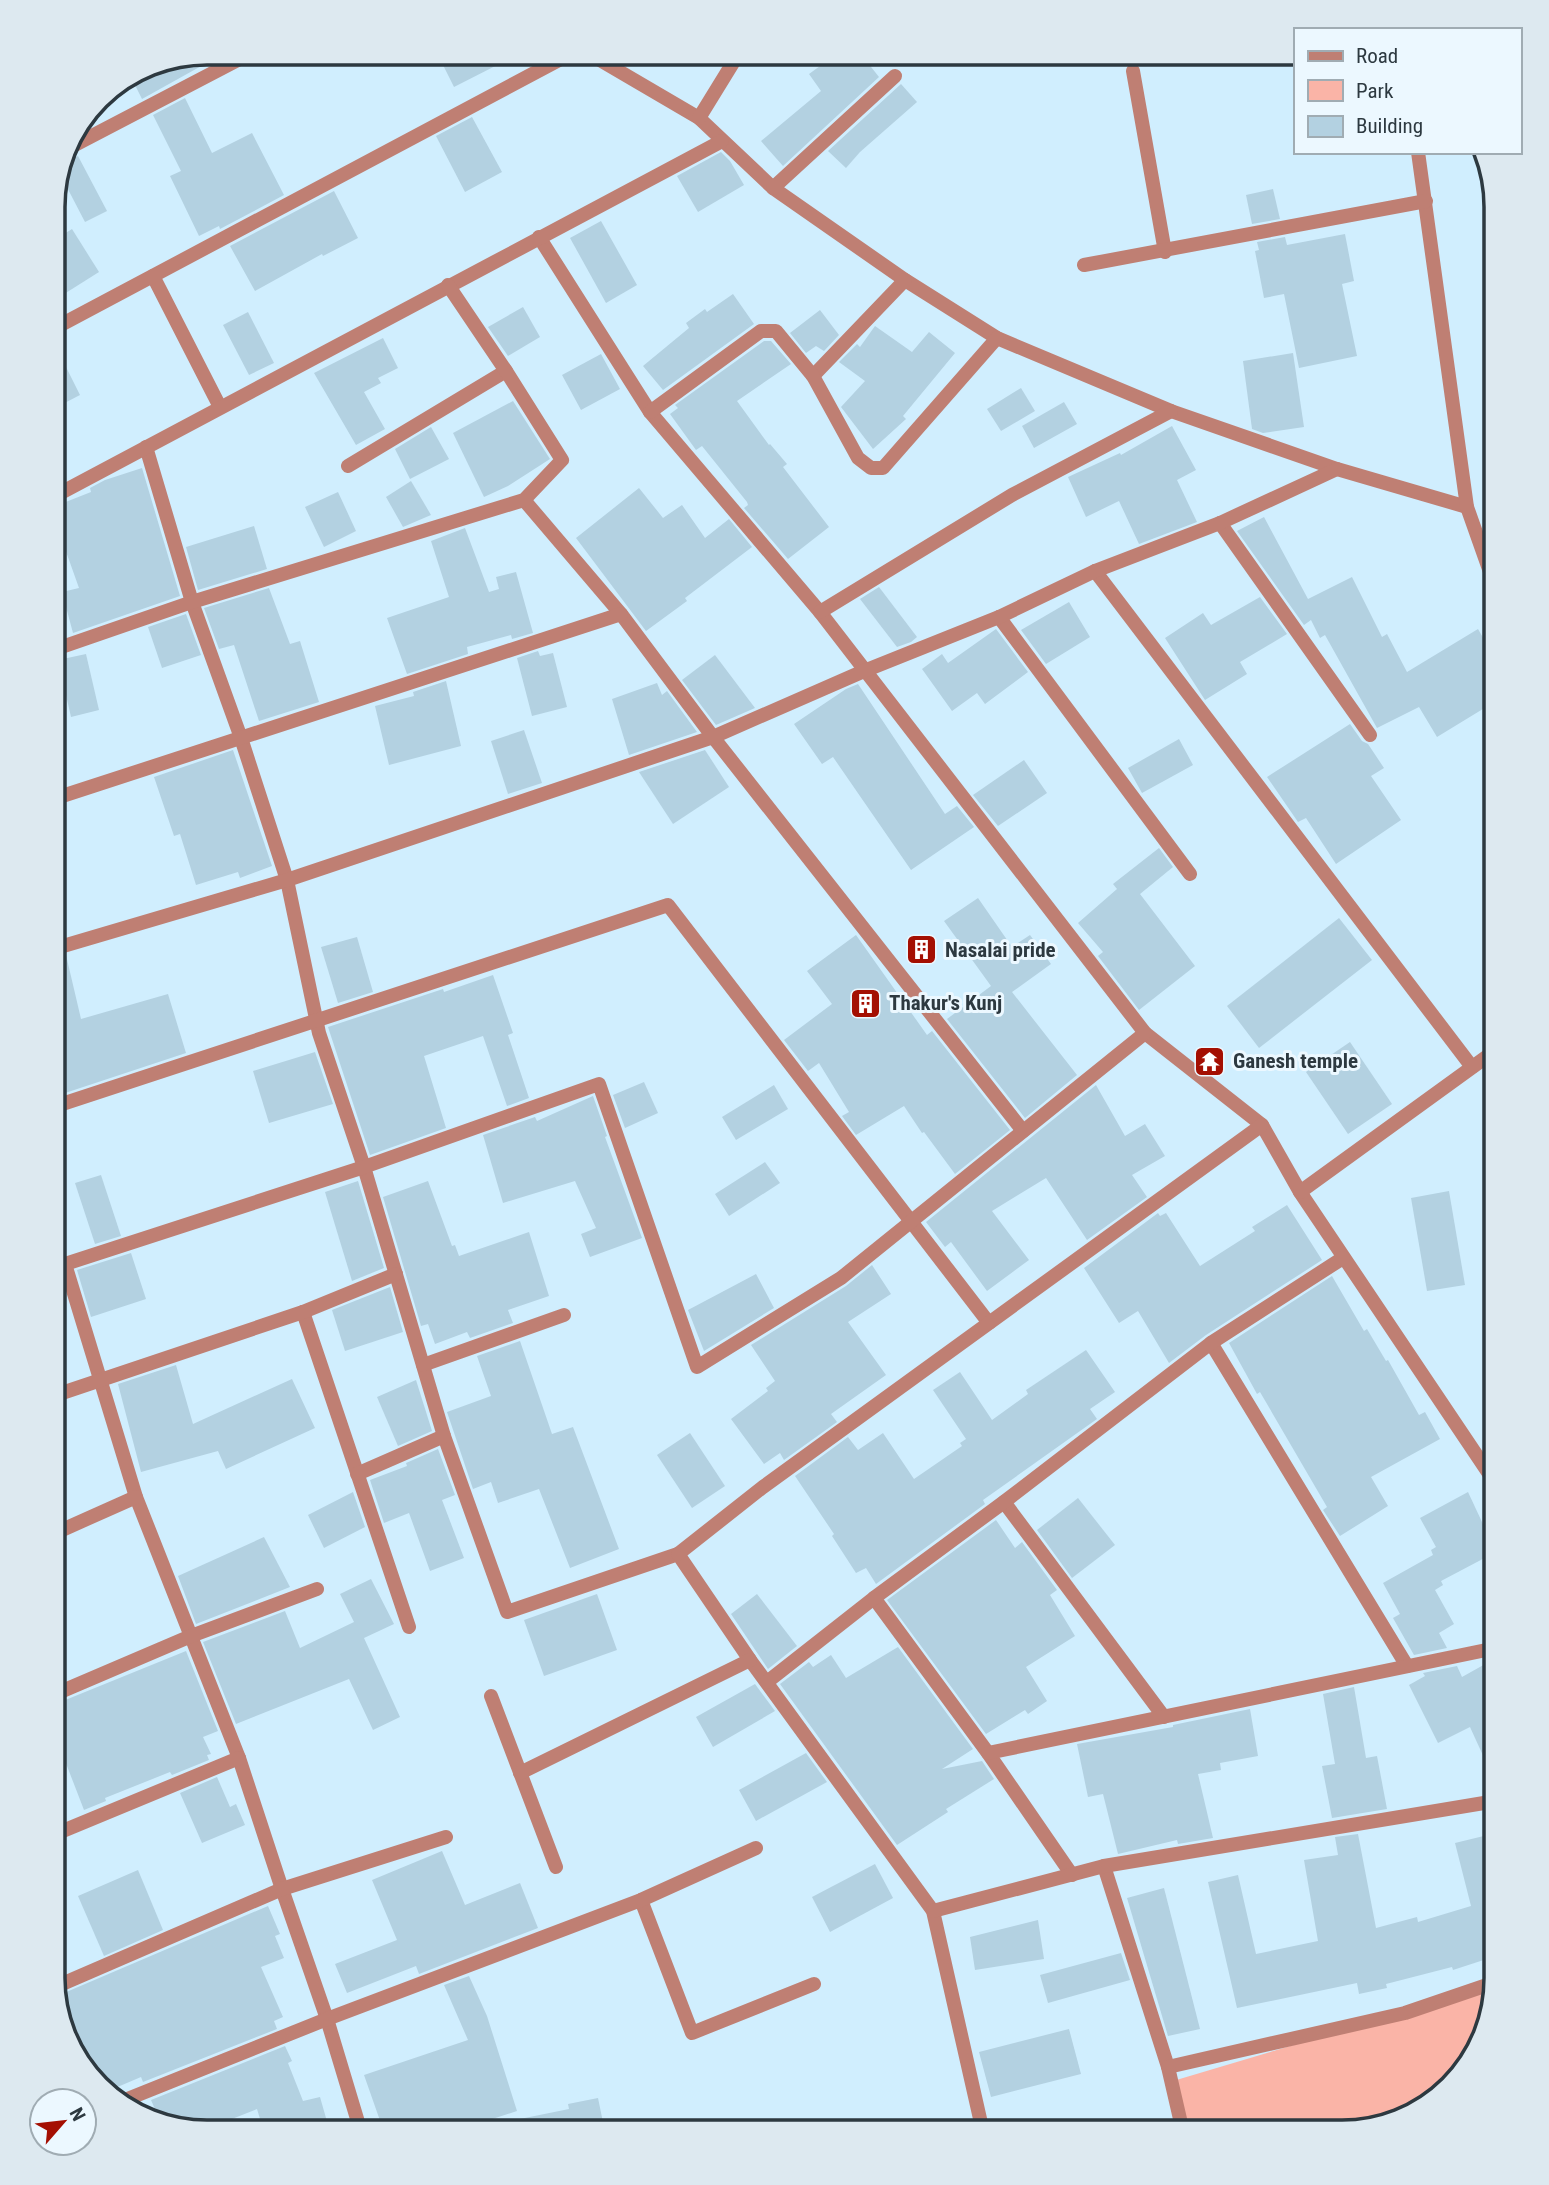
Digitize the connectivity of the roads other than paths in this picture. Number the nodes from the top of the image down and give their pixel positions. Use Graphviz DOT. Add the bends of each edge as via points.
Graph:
graph roads {
  1 [pos="226,65"];
  2 [pos="549,65"];
  3 [pos="608,65"];
  4 [pos="732,65"];
  5 [pos="1132,71"];
  6 [pos="895,76"];
  7 [pos="699,118"];
  8 [pos="81,141"];
  9 [pos="722,141"];
  10 [pos="1418,154"];
  11 [pos="774,188"];
  12 [pos="1426,201"];
  13 [pos="538,237"];
  14 [pos="1165,252"];
  15 [pos="1084,265"];
  16 [pos="153,276"];
  17 [pos="905,280"];
  18 [pos="448,285"];
  19 [pos="65,323"];
  20 [pos="997,338"];
  21 [pos="506,371"];
  22 [pos="813,376"];
  23 [pos="220,407"];
  24 [pos="1171,411"];
  25 [pos="650,412"];
  26 [pos="146,447"];
  27 [pos="348,466"];
  28 [pos="1337,469"];
  29 [pos="65,491"];
  30 [pos="524,500"];
  31 [pos="1467,507"];
  32 [pos="1220,523"];
  33 [pos="1484,555"];
  34 [pos="1095,571"];
  35 [pos="192,602"];
  36 [pos="820,612"];
  37 [pos="621,614"];
  38 [pos="999,617"];
  39 [pos="65,646"];
  40 [pos="864,671"];
  41 [pos="1370,735"];
  42 [pos="713,737"];
  43 [pos="241,738"];
  44 [pos="65,795"];
  45 [pos="1190,874"];
  46 [pos="287,880"];
  47 [pos="65,945"];
  48 [pos="317,1022"];
  49 [pos="1145,1033"];
  50 [pos="1484,1059"];
  51 [pos="1472,1068"];
  52 [pos="65,1103"];
  53 [pos="1262,1125"];
  54 [pos="1023,1131"];
  55 [pos="364,1167"];
  56 [pos="1300,1192"];
  57 [pos="911,1223"];
  58 [pos="1343,1258"];
  59 [pos="65,1264"];
  60 [pos="396,1273"];
  61 [pos="65,1283"];
  62 [pos="303,1312"];
  63 [pos="564,1315"];
  64 [pos="989,1323"];
  65 [pos="1211,1343"];
  66 [pos="423,1365"];
  67 [pos="99,1379"];
  68 [pos="65,1392"];
  69 [pos="444,1436"];
  70 [pos="1484,1466"];
  71 [pos="357,1474"];
  72 [pos="136,1497"];
  73 [pos="1004,1502"];
  74 [pos="65,1529"];
  75 [pos="678,1555"];
  76 [pos="317,1589"];
  77 [pos="874,1598"];
  78 [pos="409,1627"];
  79 [pos="191,1636"];
  80 [pos="1484,1650"];
  81 [pos="750,1660"];
  82 [pos="1407,1666"];
  83 [pos="767,1682"];
  84 [pos="65,1689"];
  85 [pos="491,1696"];
  86 [pos="1164,1717"];
  87 [pos="988,1753"];
  88 [pos="239,1758"];
  89 [pos="520,1773"];
  90 [pos="1484,1803"];
  91 [pos="65,1830"];
  92 [pos="446,1838"];
  93 [pos="756,1849"];
  94 [pos="1104,1866"];
  95 [pos="556,1867"];
  96 [pos="1072,1875"];
  97 [pos="282,1889"];
  98 [pos="641,1900"];
  99 [pos="933,1911"];
  100 [pos="65,1983"];
  101 [pos="814,1984"];
  102 [pos="1484,1986"];
  103 [pos="327,2019"];
  104 [pos="1168,2067"];
  105 [pos="131,2098"];
  106 [pos="358,2120"];
  107 [pos="980,2120"];
  108 [pos="1180,2120"];
  1 -- 8 [label="street"];
  2 -- 16 [label="street"];
  3 -- 7 [label="street"];
  4 -- 7 [label="street"];
  5 -- 14 [label="street"];
  6 -- 11 [label="street"];
  7 -- 9 [label="street"];
  9 -- 11 [label="street"];
  9 -- 13 [label="street"];
  10 -- 12 [label="street"];
  11 -- 17 [label="street"];
  12 -- 14 [label="street"];
  12 -- 31 [label="street"];
  13 -- 18 [label="street"];
  13 -- 25 [label="street"];
  14 -- 15 [label="street"];
  16 -- 19 [label="street"];
  16 -- 23 [label="street"];
  17 -- 20 [label="street"];
  17 -- 22 [label="street"];
  18 -- 21 [label="street"];
  18 -- 23 [label="street"];
  20 -- 22 [label="street" via="883,468 871,468 858,458"];
  20 -- 24 [label="street"];
  21 -- 27 [label="street"];
  21 -- 30 [label="street" via="562,460"];
  22 -- 25 [label="street" via="776,331 761,331"];
  23 -- 26 [label="street"];
  24 -- 28 [label="street"];
  24 -- 36 [label="street" via="1013,495"];
  25 -- 36 [label="street"];
  26 -- 29 [label="street"];
  26 -- 35 [label="street"];
  28 -- 31 [label="street"];
  28 -- 32 [label="street"];
  30 -- 35 [label="street"];
  30 -- 37 [label="street"];
  31 -- 33 [label="street"];
  32 -- 34 [label="street"];
  32 -- 41 [label="street"];
  34 -- 38 [label="street"];
  34 -- 51 [label="street"];
  35 -- 39 [label="street"];
  35 -- 43 [label="street"];
  36 -- 40 [label="street"];
  37 -- 42 [label="street"];
  37 -- 43 [label="street"];
  38 -- 40 [label="street"];
  38 -- 45 [label="street"];
  40 -- 42 [label="street"];
  40 -- 49 [label="street"];
  42 -- 46 [label="street"];
  42 -- 54 [label="street"];
  43 -- 44 [label="street"];
  43 -- 46 [label="street"];
  46 -- 47 [label="street"];
  46 -- 48 [label="street"];
  48 -- 52 [label="street"];
  48 -- 55 [label="street"];
  48 -- 57 [label="street" via="668,905"];
  49 -- 53 [label="street"];
  49 -- 54 [label="street"];
  50 -- 51 [label="street"];
  51 -- 56 [label="street"];
  53 -- 56 [label="street"];
  53 -- 64 [label="street"];
  54 -- 57 [label="street"];
  55 -- 57 [label="street" via="599,1084 697,1367 841,1278"];
  55 -- 59 [label="street"];
  55 -- 60 [label="street"];
  56 -- 58 [label="street"];
  57 -- 64 [label="street"];
  58 -- 65 [label="street"];
  58 -- 70 [label="street"];
  60 -- 62 [label="street"];
  60 -- 66 [label="street"];
  61 -- 67 [label="street"];
  62 -- 67 [label="street"];
  62 -- 71 [label="street"];
  63 -- 66 [label="street"];
  64 -- 75 [label="street" via="763,1487"];
  65 -- 73 [label="street"];
  65 -- 82 [label="street"];
  66 -- 69 [label="street"];
  67 -- 68 [label="street"];
  67 -- 72 [label="street"];
  69 -- 71 [label="street"];
  69 -- 75 [label="street" via="507,1612"];
  71 -- 78 [label="street"];
  72 -- 74 [label="street"];
  72 -- 79 [label="street"];
  73 -- 77 [label="street"];
  73 -- 86 [label="street"];
  75 -- 81 [label="street"];
  76 -- 79 [label="street"];
  77 -- 83 [label="street"];
  77 -- 87 [label="street"];
  79 -- 84 [label="street"];
  79 -- 88 [label="street"];
  80 -- 82 [label="street"];
  81 -- 83 [label="street"];
  81 -- 89 [label="street"];
  82 -- 86 [label="street"];
  83 -- 99 [label="street"];
  85 -- 89 [label="street"];
  86 -- 87 [label="street"];
  87 -- 96 [label="street"];
  88 -- 91 [label="street"];
  88 -- 97 [label="street"];
  89 -- 95 [label="street"];
  90 -- 94 [label="street"];
  92 -- 97 [label="street"];
  93 -- 98 [label="street"];
  94 -- 96 [label="street"];
  94 -- 104 [label="street"];
  96 -- 99 [label="street"];
  97 -- 100 [label="street"];
  97 -- 103 [label="street"];
  98 -- 101 [label="street" via="692,2033"];
  98 -- 103 [label="street"];
  99 -- 107 [label="street"];
  102 -- 104 [label="street" via="1405,2013"];
  103 -- 105 [label="street"];
  103 -- 106 [label="street"];
  104 -- 108 [label="street"];
}
